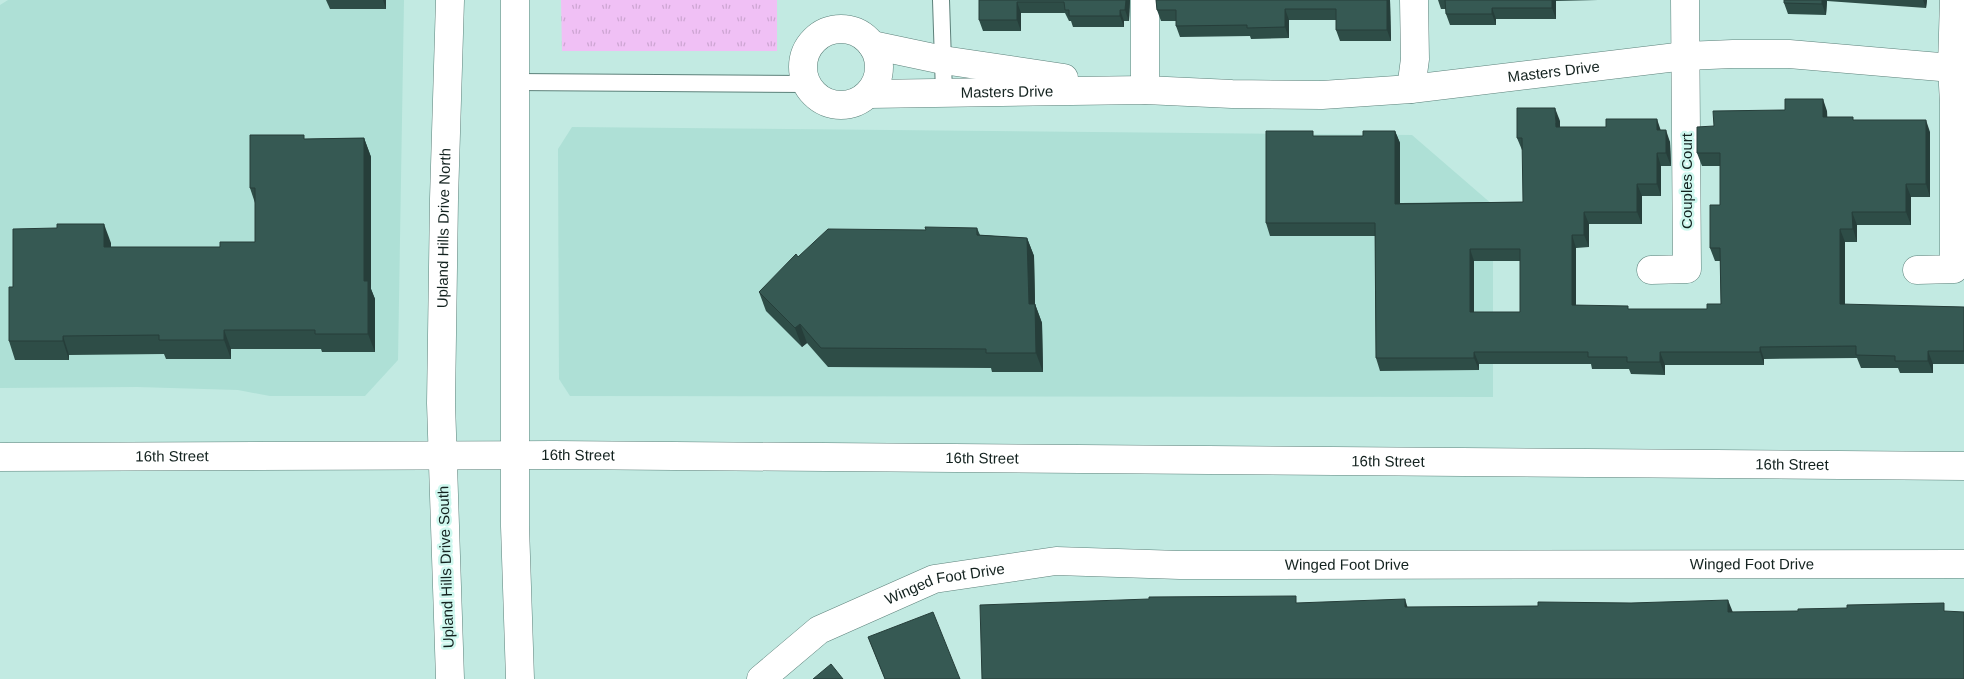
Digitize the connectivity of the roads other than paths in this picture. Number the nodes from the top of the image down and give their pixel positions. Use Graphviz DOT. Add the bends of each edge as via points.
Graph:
graph roads {
  1 [pos="450,0"];
  2 [pos="515,0"];
  3 [pos="941,0"];
  4 [pos="1145,0"];
  5 [pos="1414,0"];
  6 [pos="1685,0"];
  7 [pos="1954,0"];
  8 [pos="872,46"];
  9 [pos="1685,56"];
  10 [pos="943,60"];
  11 [pos="1958,68"];
  12 [pos="516,82"];
  13 [pos="807,84"];
  14 [pos="1411,89"];
  15 [pos="1145,90"];
  16 [pos="944,93"];
  17 [pos="869,94"];
  18 [pos="1652,270"];
  19 [pos="1917,270"];
  20 [pos="441,455"];
  21 [pos="515,455"];
  22 [pos="0,457"];
  23 [pos="1964,466"];
  24 [pos="1964,564"];
  25 [pos="450,679"];
  26 [pos="520,679"];
  27 [pos="761,679"];
  1 -- 20 [label="street, Upland Hills Drive North"];
  2 -- 12 [label="street"];
  3 -- 10 [label="lane"];
  4 -- 15 [label="street"];
  5 -- 14 [label="street" via="1415,59"];
  6 -- 9 [label="street"];
  7 -- 11 [label="street"];
  8 -- 10 [label="street, Masters Drive"];
  8 -- 13 [label="street, Masters Drive" via="864,37 840,29 816,38 804,60"];
  8 -- 17 [label="street" via="879,70"];
  9 -- 11 [label="street, Masters Drive" via="1789,54"];
  9 -- 14 [label="street, Masters Drive"];
  9 -- 18 [label="street, Couples Court" via="1687,269"];
  10 -- 15 [label="street, Masters Drive"];
  10 -- 16 [label="lane"];
  11 -- 19 [label="street" via="1954,103 1954,269"];
  12 -- 13 [label="lane"];
  12 -- 21 [label="street"];
  13 -- 17 [label="street, Masters Drive" via="819,98 835,105 848,105"];
  14 -- 15 [label="street, Masters Drive" via="1322,95"];
  15 -- 16 [label="street, Masters Drive"];
  16 -- 17 [label="street, Masters Drive"];
  20 -- 21 [label="street, 16th Street"];
  20 -- 22 [label="street, 16th Street"];
  20 -- 25 [label="street, Upland Hills Drive South"];
  21 -- 23 [label="street, 16th Street"];
  21 -- 26 [label="street"];
  24 -- 27 [label="street, Winged Foot Drive" via="1180,565 1056,561 934,579 819,630"];
}
